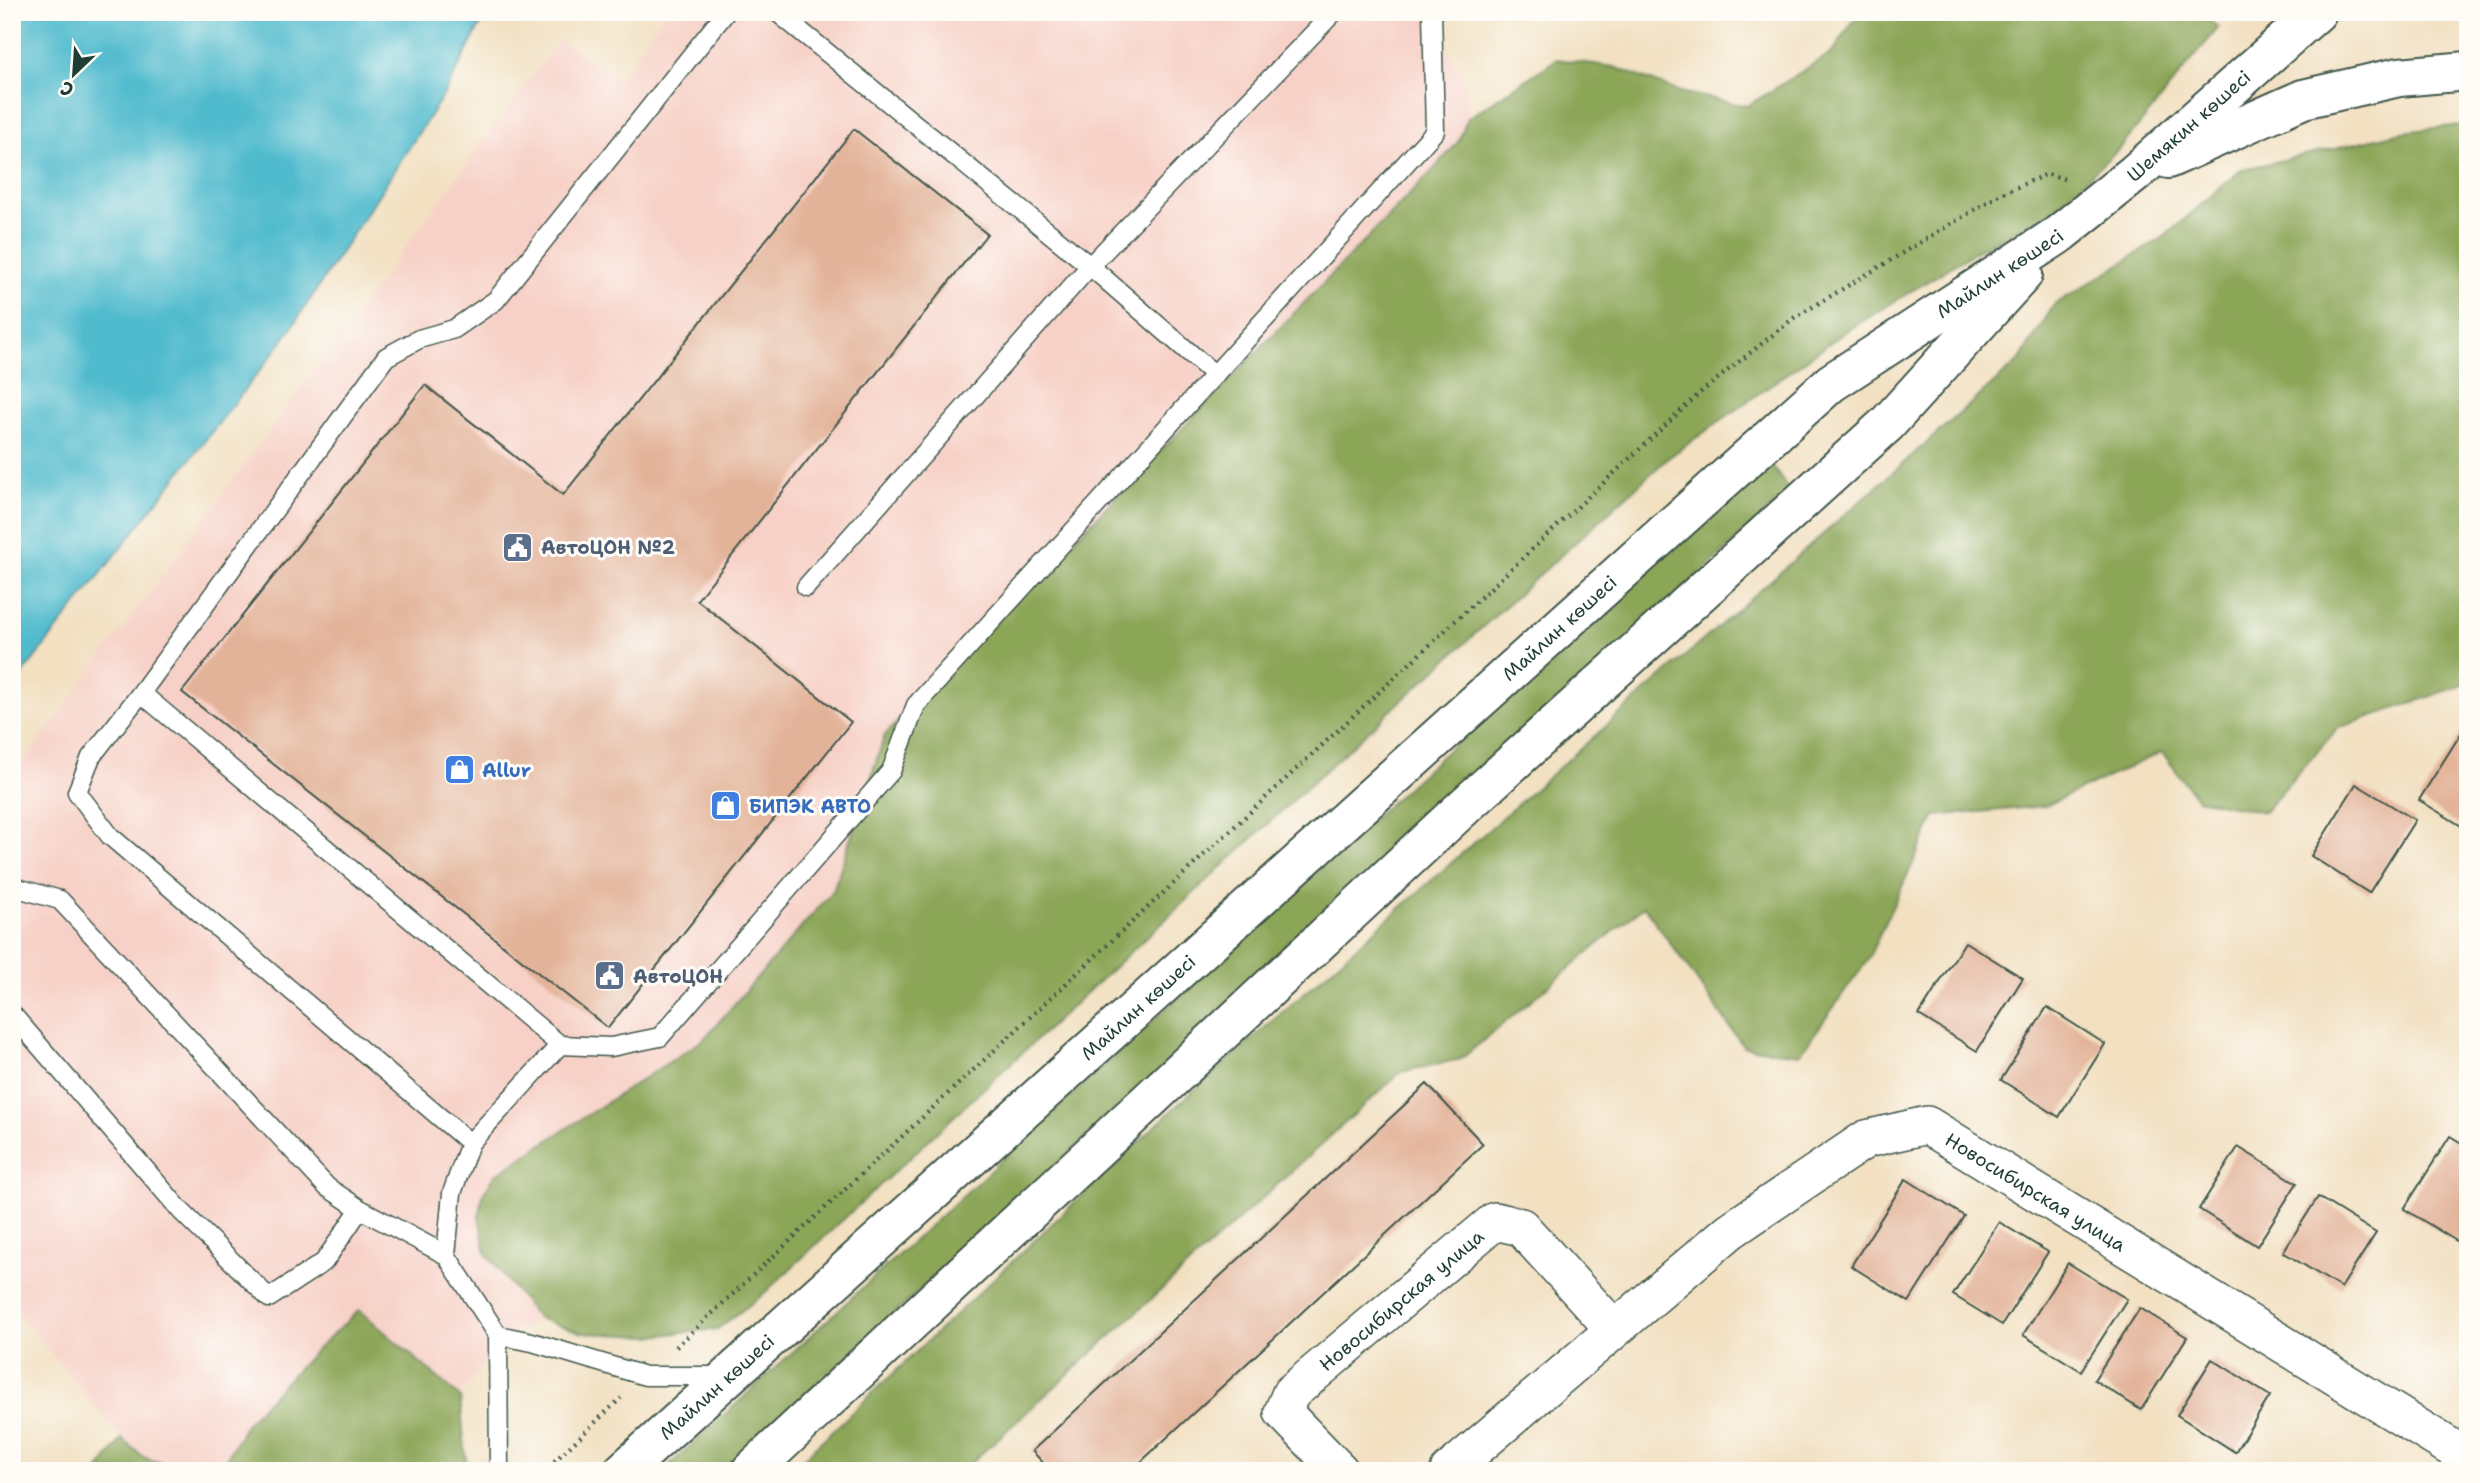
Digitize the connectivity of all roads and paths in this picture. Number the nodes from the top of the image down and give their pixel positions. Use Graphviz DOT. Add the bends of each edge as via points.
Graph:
graph roads {
  1 [pos="726,12"];
  2 [pos="777,12"];
  3 [pos="1334,12"];
  4 [pos="1432,12"];
  5 [pos="2317,12"];
  6 [pos="2468,71"];
  7 [pos="2134,174"];
  8 [pos="2100,201"];
  9 [pos="2058,235"];
  10 [pos="1090,266"];
  11 [pos="1214,375"];
  12 [pos="806,587"];
  13 [pos="141,693"];
  14 [pos="12,895"];
  15 [pos="12,1014"];
  16 [pos="560,1045"];
  17 [pos="470,1143"];
  18 [pos="360,1209"];
  19 [pos="446,1255"];
  20 [pos="1615,1329"];
  21 [pos="498,1335"];
  22 [pos="645,1376"];
  23 [pos="726,1376"];
  24 [pos="2468,1458"];
  25 [pos="499,1471"];
  26 [pos="544,1471"];
  27 [pos="623,1471"];
  28 [pos="751,1471"];
  29 [pos="1340,1471"];
  30 [pos="1449,1471"];
  1 -- 13 [label="lane" via="496,300 454,329 419,339 386,357"];
  2 -- 10 [label="lane"];
  3 -- 10 [label="lane"];
  4 -- 11 [label="lane" via="1435,131"];
  5 -- 7 [label="main road, Шемякин көшесі"];
  6 -- 7 [label="main road" via="2399,77 2303,99"];
  7 -- 8 [label="main road, Шемякин көшесі"];
  8 -- 9 [label="main road, Шемякин көшесі"];
  8 -- 22 [label="path" via="2072,181 2047,174 2001,194 1794,318 1701,391"];
  9 -- 23 [label="main road, Майлин көшесі" via="1831,383"];
  9 -- 28 [label="main road, Майлин көшесі" via="1887,424 1467,804"];
  10 -- 11 [label="lane"];
  10 -- 12 [label="lane"];
  11 -- 16 [label="lane" via="916,705 891,771 660,1037 611,1047"];
  13 -- 16 [label="lane"];
  13 -- 17 [label="lane" via="91,757 77,792 85,803 110,836"];
  14 -- 18 [label="lane" via="21,889 60,900 327,1187"];
  15 -- 18 [label="lane" via="181,1211 269,1298 324,1262"];
  16 -- 17 [label="lane"];
  17 -- 19 [label="lane" via="452,1193"];
  18 -- 19 [label="lane"];
  19 -- 21 [label="lane"];
  20 -- 24 [label="street, Новосибирская улица" via="1730,1231 1866,1139 1927,1125"];
  20 -- 29 [label="street, Новосибирская улица" via="1521,1227 1495,1221 1291,1393 1283,1412"];
  20 -- 30 [label="street, Новосибирская улица"];
  21 -- 22 [label="lane"];
  21 -- 25 [label="lane"];
  22 -- 23 [label="lane"];
  22 -- 26 [label="path"];
  23 -- 27 [label="main road, Майлин көшесі"];
}
